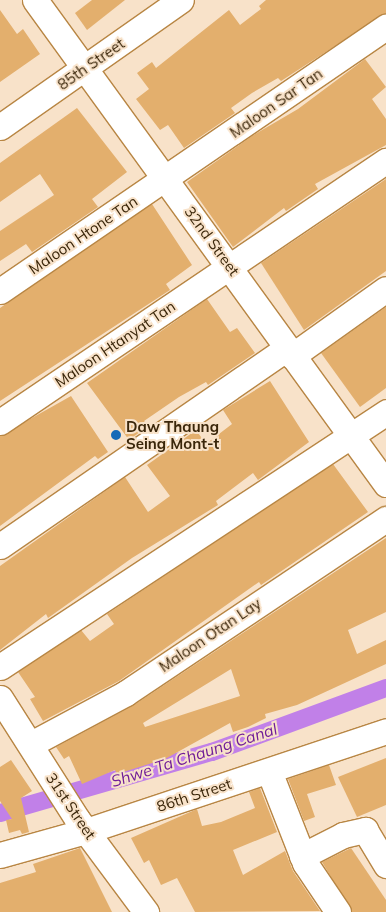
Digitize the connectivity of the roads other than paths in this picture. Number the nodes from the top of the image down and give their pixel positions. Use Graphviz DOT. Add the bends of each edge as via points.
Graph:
graph roads {
  1 [pos="35,0"];
  2 [pos="181,0"];
  3 [pos="384,32"];
  4 [pos="84,69"];
  5 [pos="0,127"];
  6 [pos="386,161"];
  7 [pos="166,179"];
  8 [pos="230,266"];
  9 [pos="386,289"];
  10 [pos="0,291"];
  11 [pos="289,352"];
  12 [pos="386,412"];
  13 [pos="0,422"];
  14 [pos="352,437"];
  15 [pos="386,484"];
  16 [pos="386,519"];
  17 [pos="0,546"];
  18 [pos="0,667"];
  19 [pos="0,698"];
  20 [pos="386,731"];
  21 [pos="31,744"];
  22 [pos="269,771"];
  23 [pos="81,825"];
  24 [pos="0,855"];
  25 [pos="302,856"];
  26 [pos="386,865"];
  27 [pos="146,912"];
  28 [pos="338,912"];
  1 -- 4 [label="street, 32nd Street"];
  2 -- 4 [label="street, 85th Street"];
  3 -- 7 [label="street, Maloon Sar Tan"];
  4 -- 5 [label="street, 85th Street"];
  4 -- 7 [label="street, 32nd Street"];
  6 -- 8 [label="street, Maloon Htanyat Tan"];
  7 -- 8 [label="street, 32nd Street"];
  7 -- 10 [label="street, Maloon Htone Tan"];
  8 -- 11 [label="street, 32nd Street"];
  8 -- 13 [label="street, Maloon Htanyat Tan"];
  9 -- 11 [label="street"];
  11 -- 14 [label="street, 32nd Street"];
  11 -- 17 [label="street"];
  12 -- 14 [label="street"];
  14 -- 15 [label="street, 32nd Street"];
  14 -- 18 [label="street"];
  16 -- 21 [label="street, Maloon Otan Lay" via="126,693"];
  19 -- 21 [label="street, 31st Street"];
  20 -- 22 [label="street, 86th Street"];
  21 -- 23 [label="street, 31st Street"];
  22 -- 23 [label="street, 86th Street"];
  22 -- 25 [label="street"];
  23 -- 24 [label="street, 86th Street"];
  23 -- 27 [label="street, 31st Street"];
  25 -- 26 [label="street" via="343,835 365,830"];
  25 -- 28 [label="street"];
}
